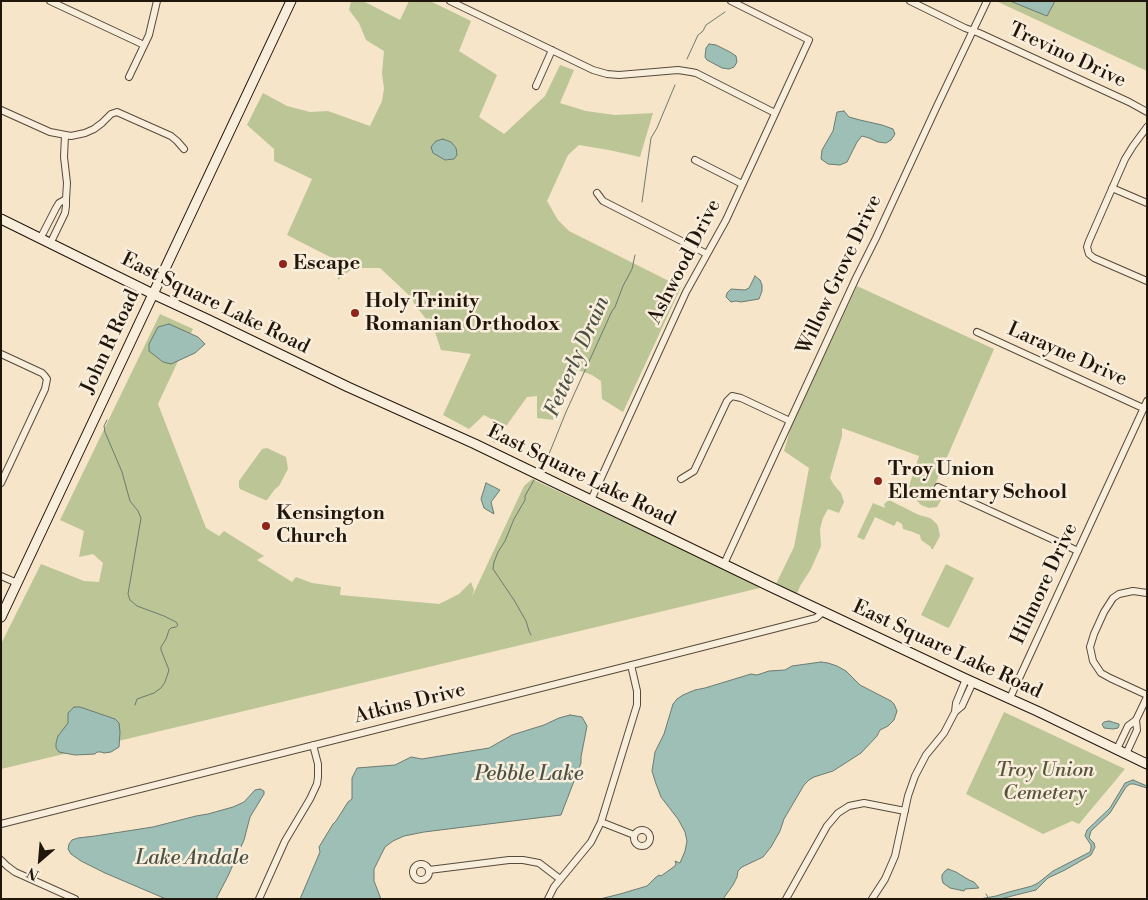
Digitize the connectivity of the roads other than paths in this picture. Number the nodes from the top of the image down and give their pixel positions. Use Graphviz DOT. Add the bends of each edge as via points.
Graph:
graph roads {
  1 [pos="50,1"];
  2 [pos="156,1"];
  3 [pos="291,1"];
  4 [pos="450,1"];
  5 [pos="731,1"];
  6 [pos="910,1"];
  7 [pos="987,1"];
  8 [pos="973,31"];
  9 [pos="144,45"];
  10 [pos="552,50"];
  11 [pos="129,77"];
  12 [pos="536,86"];
  13 [pos="1,110"];
  14 [pos="1147,112"];
  15 [pos="775,113"];
  16 [pos="1147,127"];
  17 [pos="65,135"];
  18 [pos="184,148"];
  19 [pos="695,160"];
  20 [pos="742,184"];
  21 [pos="1112,188"];
  22 [pos="597,193"];
  23 [pos="66,199"];
  24 [pos="1147,203"];
  25 [pos="1,219"];
  26 [pos="40,239"];
  27 [pos="50,244"];
  28 [pos="707,254"];
  29 [pos="1147,282"];
  30 [pos="153,294"];
  31 [pos="977,332"];
  32 [pos="1,354"];
  33 [pos="1147,401"];
  34 [pos="1143,408"];
  35 [pos="790,421"];
  36 [pos="681,479"];
  37 [pos="1,483"];
  38 [pos="938,487"];
  39 [pos="591,500"];
  40 [pos="1078,551"];
  41 [pos="724,564"];
  42 [pos="1,576"];
  43 [pos="17,583"];
  44 [pos="1147,593"];
  45 [pos="824,611"];
  46 [pos="1,617"];
  47 [pos="631,665"];
  48 [pos="970,681"];
  49 [pos="1147,696"];
  50 [pos="1010,698"];
  51 [pos="1136,720"];
  52 [pos="313,745"];
  53 [pos="1117,749"];
  54 [pos="1126,754"];
  55 [pos="1147,764"];
  56 [pos="905,811"];
  57 [pos="601,822"];
  58 [pos="1,824"];
  59 [pos="634,835"];
  60 [pos="1,860"];
  61 [pos="429,870"];
  62 [pos="560,879"];
  63 [pos="75,899"];
  64 [pos="259,899"];
  65 [pos="548,899"];
  66 [pos="786,899"];
  67 [pos="872,899"];
  1 -- 9 [label="street"];
  2 -- 9 [label="street"];
  3 -- 30 [label="main road, John R Road"];
  4 -- 10 [label="street"];
  5 -- 15 [label="street, Ashwood Drive" via="810,40"];
  6 -- 8 [label="street, Trevino Drive"];
  7 -- 8 [label="street, Willow Grove Drive"];
  8 -- 14 [label="street, Trevino Drive"];
  8 -- 35 [label="street, Willow Grove Drive"];
  9 -- 11 [label="street"];
  10 -- 12 [label="street"];
  10 -- 15 [label="street" via="607,74 678,70 696,73"];
  13 -- 17 [label="street" via="50,132"];
  15 -- 20 [label="street, Ashwood Drive"];
  16 -- 21 [label="street" via="1129,153"];
  17 -- 18 [label="street" via="90,131 117,112 171,136"];
  17 -- 23 [label="street"];
  19 -- 20 [label="street"];
  20 -- 28 [label="street, Ashwood Drive"];
  21 -- 24 [label="street"];
  21 -- 29 [label="street" via="1088,241 1088,252 1094,258"];
  22 -- 28 [label="street" via="603,201"];
  23 -- 26 [label="street" via="59,203"];
  23 -- 27 [label="street" via="65,213"];
  25 -- 26 [label="main road, East Square Lake Road"];
  26 -- 27 [label="main road, East Square Lake Road"];
  27 -- 30 [label="main road, East Square Lake Road"];
  28 -- 39 [label="street, Ashwood Drive" via="686,292"];
  30 -- 39 [label="main road, East Square Lake Road"];
  30 -- 43 [label="main road, John R Road"];
  31 -- 34 [label="street, Larayne Drive"];
  32 -- 37 [label="street" via="42,373 47,379"];
  33 -- 34 [label="street, Hilmore Drive"];
  34 -- 40 [label="street, Hilmore Drive"];
  35 -- 36 [label="street" via="732,396 694,470"];
  35 -- 41 [label="street, Willow Grove Drive"];
  38 -- 40 [label="street"];
  39 -- 41 [label="main road, East Square Lake Road"];
  40 -- 50 [label="street, Hilmore Drive"];
  41 -- 45 [label="main road, East Square Lake Road"];
  42 -- 43 [label="street"];
  43 -- 46 [label="main road, John R Road"];
  44 -- 49 [label="street" via="1133,591 1113,598 1090,647 1095,666 1102,673"];
  45 -- 47 [label="street, Atkins Drive" via="816,618"];
  45 -- 48 [label="main road, East Square Lake Road"];
  47 -- 52 [label="street, Atkins Drive"];
  47 -- 57 [label="street" via="637,705"];
  48 -- 50 [label="main road, East Square Lake Road"];
  48 -- 56 [label="street" via="956,702 955,712 944,733 920,765"];
  49 -- 51 [label="street"];
  50 -- 53 [label="main road, East Square Lake Road"];
  51 -- 53 [label="street" via="1128,726"];
  51 -- 54 [label="street" via="1137,730"];
  52 -- 58 [label="street, Atkins Drive"];
  52 -- 64 [label="street" via="318,764 317,784 285,841"];
  53 -- 54 [label="main road, East Square Lake Road"];
  54 -- 55 [label="main road, East Square Lake Road"];
  56 -- 66 [label="street" via="864,803 849,806 838,813 827,826"];
  56 -- 67 [label="street" via="892,864"];
  57 -- 59 [label="street"];
  57 -- 62 [label="street" via="591,842"];
  60 -- 63 [label="street" via="15,872"];
  61 -- 62 [label="street" via="523,860 539,863"];
  62 -- 65 [label="street"];
}
